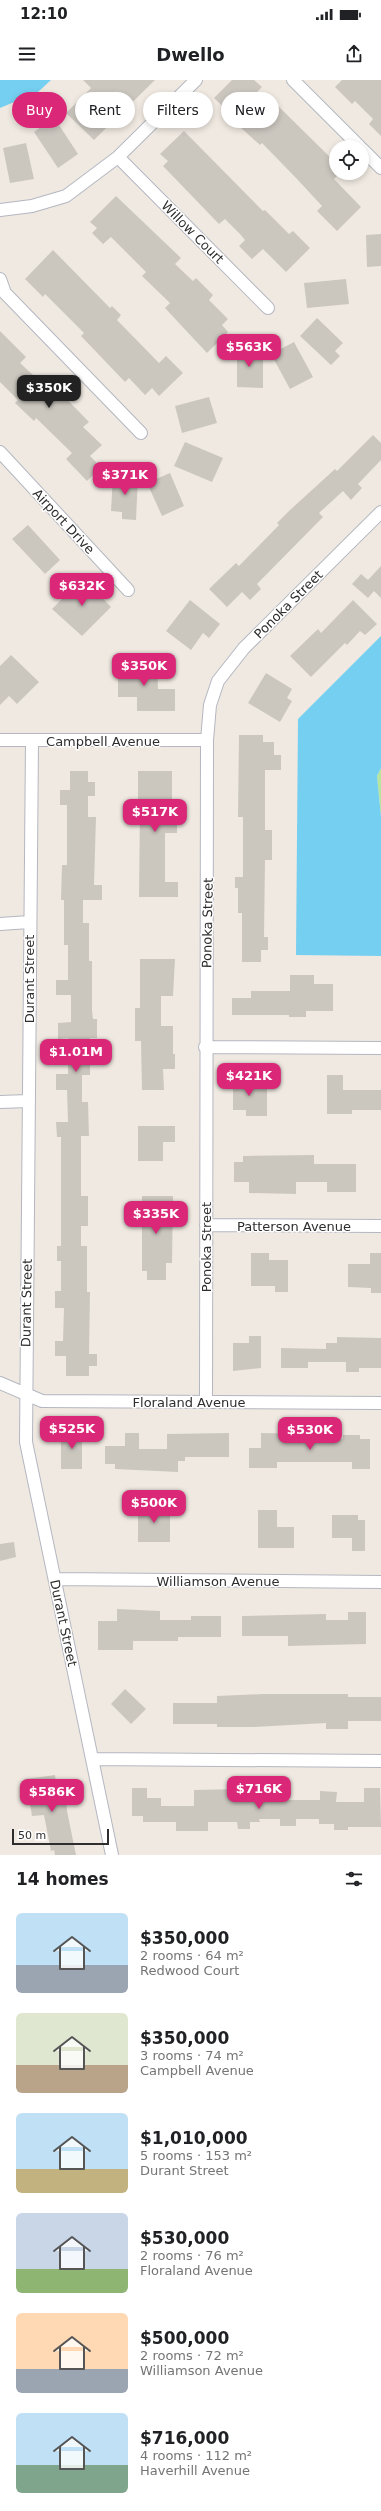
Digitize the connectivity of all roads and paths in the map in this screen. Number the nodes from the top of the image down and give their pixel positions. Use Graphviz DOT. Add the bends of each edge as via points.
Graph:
graph roads {
  1 [pos="196,80"];
  2 [pos="293,80"];
  3 [pos="353,140"];
  4 [pos="369,156"];
  5 [pos="118,157"];
  6 [pos="381,168"];
  7 [pos="0,210"];
  8 [pos="0,279"];
  9 [pos="268,308"];
  10 [pos="141,433"];
  11 [pos="0,452"];
  12 [pos="381,512"];
  13 [pos="128,590"];
  14 [pos="0,740"];
  15 [pos="207,740"];
  16 [pos="32,741"];
  17 [pos="29,922"];
  18 [pos="0,924"];
  19 [pos="205,1047"];
  20 [pos="381,1048"];
  21 [pos="28,1101"];
  22 [pos="0,1102"];
  23 [pos="206,1225"];
  24 [pos="381,1226"];
  25 [pos="0,1383"];
  26 [pos="25,1393"];
  27 [pos="206,1402"];
  28 [pos="381,1403"];
  29 [pos="55,1580"];
  30 [pos="381,1582"];
  31 [pos="93,1760"];
  32 [pos="381,1761"];
  33 [pos="112,1855"];
  1 -- 5 [label="street"];
  2 -- 3 [label="street"];
  4 -- 6 [label="street"];
  5 -- 7 [label="street" via="66,196 32,206"];
  5 -- 9 [label="street, Willow Court"];
  8 -- 10 [label="street" via="5,293"];
  11 -- 13 [label="street, Airport Drive"];
  12 -- 15 [label="street, Ponoka Street" via="244,648 218,681 210,705"];
  14 -- 16 [label="street, Campbell Avenue"];
  15 -- 16 [label="street, Campbell Avenue"];
  15 -- 19 [label="street, Ponoka Street"];
  16 -- 17 [label="street, Durant Street"];
  17 -- 18 [label="street"];
  17 -- 21 [label="street, Durant Street"];
  19 -- 20 [label="street"];
  19 -- 23 [label="street, Ponoka Street"];
  21 -- 22 [label="street"];
  21 -- 26 [label="street, Durant Street"];
  23 -- 24 [label="street, Patterson Avenue"];
  23 -- 27 [label="street, Ponoka Street"];
  25 -- 26 [label="street, Floraland Avenue"];
  26 -- 27 [label="street, Floraland Avenue" via="42,1401"];
  26 -- 29 [label="street, Durant Street" via="26,1442"];
  27 -- 28 [label="street, Floraland Avenue"];
  29 -- 30 [label="street, Williamson Avenue"];
  29 -- 31 [label="street, Durant Street"];
  31 -- 32 [label="street"];
  31 -- 33 [label="street, Durant Street"];
}
